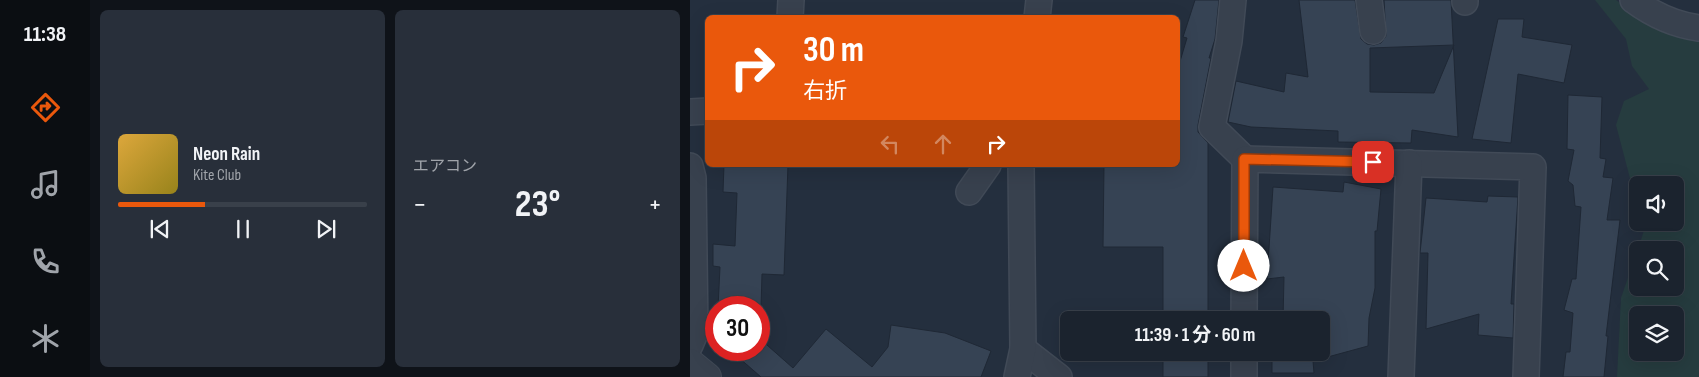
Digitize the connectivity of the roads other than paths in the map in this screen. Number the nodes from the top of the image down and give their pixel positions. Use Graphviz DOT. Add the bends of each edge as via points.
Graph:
graph roads {
  1 [pos="791,0"];
  2 [pos="1039,0"];
  3 [pos="1233,0"];
  4 [pos="1369,0"];
  5 [pos="1633,0"];
  6 [pos="790,15"];
  7 [pos="1038,15"];
  8 [pos="1699,28"];
  9 [pos="1373,31"];
  10 [pos="705,111"];
  11 [pos="690,112"];
  12 [pos="1244,159"];
  13 [pos="1409,163"];
  14 [pos="690,166"];
  15 [pos="987,167"];
  16 [pos="1021,167"];
  17 [pos="969,192"];
  18 [pos="1244,311"];
  19 [pos="690,345"];
  20 [pos="1023,350"];
  21 [pos="1244,361"];
  22 [pos="690,363"];
  23 [pos="707,377"];
  24 [pos="1017,377"];
  25 [pos="1059,377"];
  26 [pos="1244,377"];
  27 [pos="1401,377"];
  28 [pos="1526,377"];
  1 -- 6 [label="street"];
  2 -- 7 [label="street"];
  3 -- 12 [label="street" via="1229,42 1212,127"];
  4 -- 9 [label="street"];
  5 -- 8 [label="street" via="1645,9"];
  10 -- 11 [label="street"];
  12 -- 13 [label="street"];
  12 -- 18 [label="street"];
  13 -- 27 [label="street"];
  13 -- 28 [label="street" via="1533,167"];
  14 -- 19 [label="street" via="693,178 695,333"];
  15 -- 17 [label="street"];
  16 -- 20 [label="street"];
  20 -- 24 [label="street"];
  20 -- 25 [label="street"];
  21 -- 26 [label="street"];
  22 -- 23 [label="street"];
}
